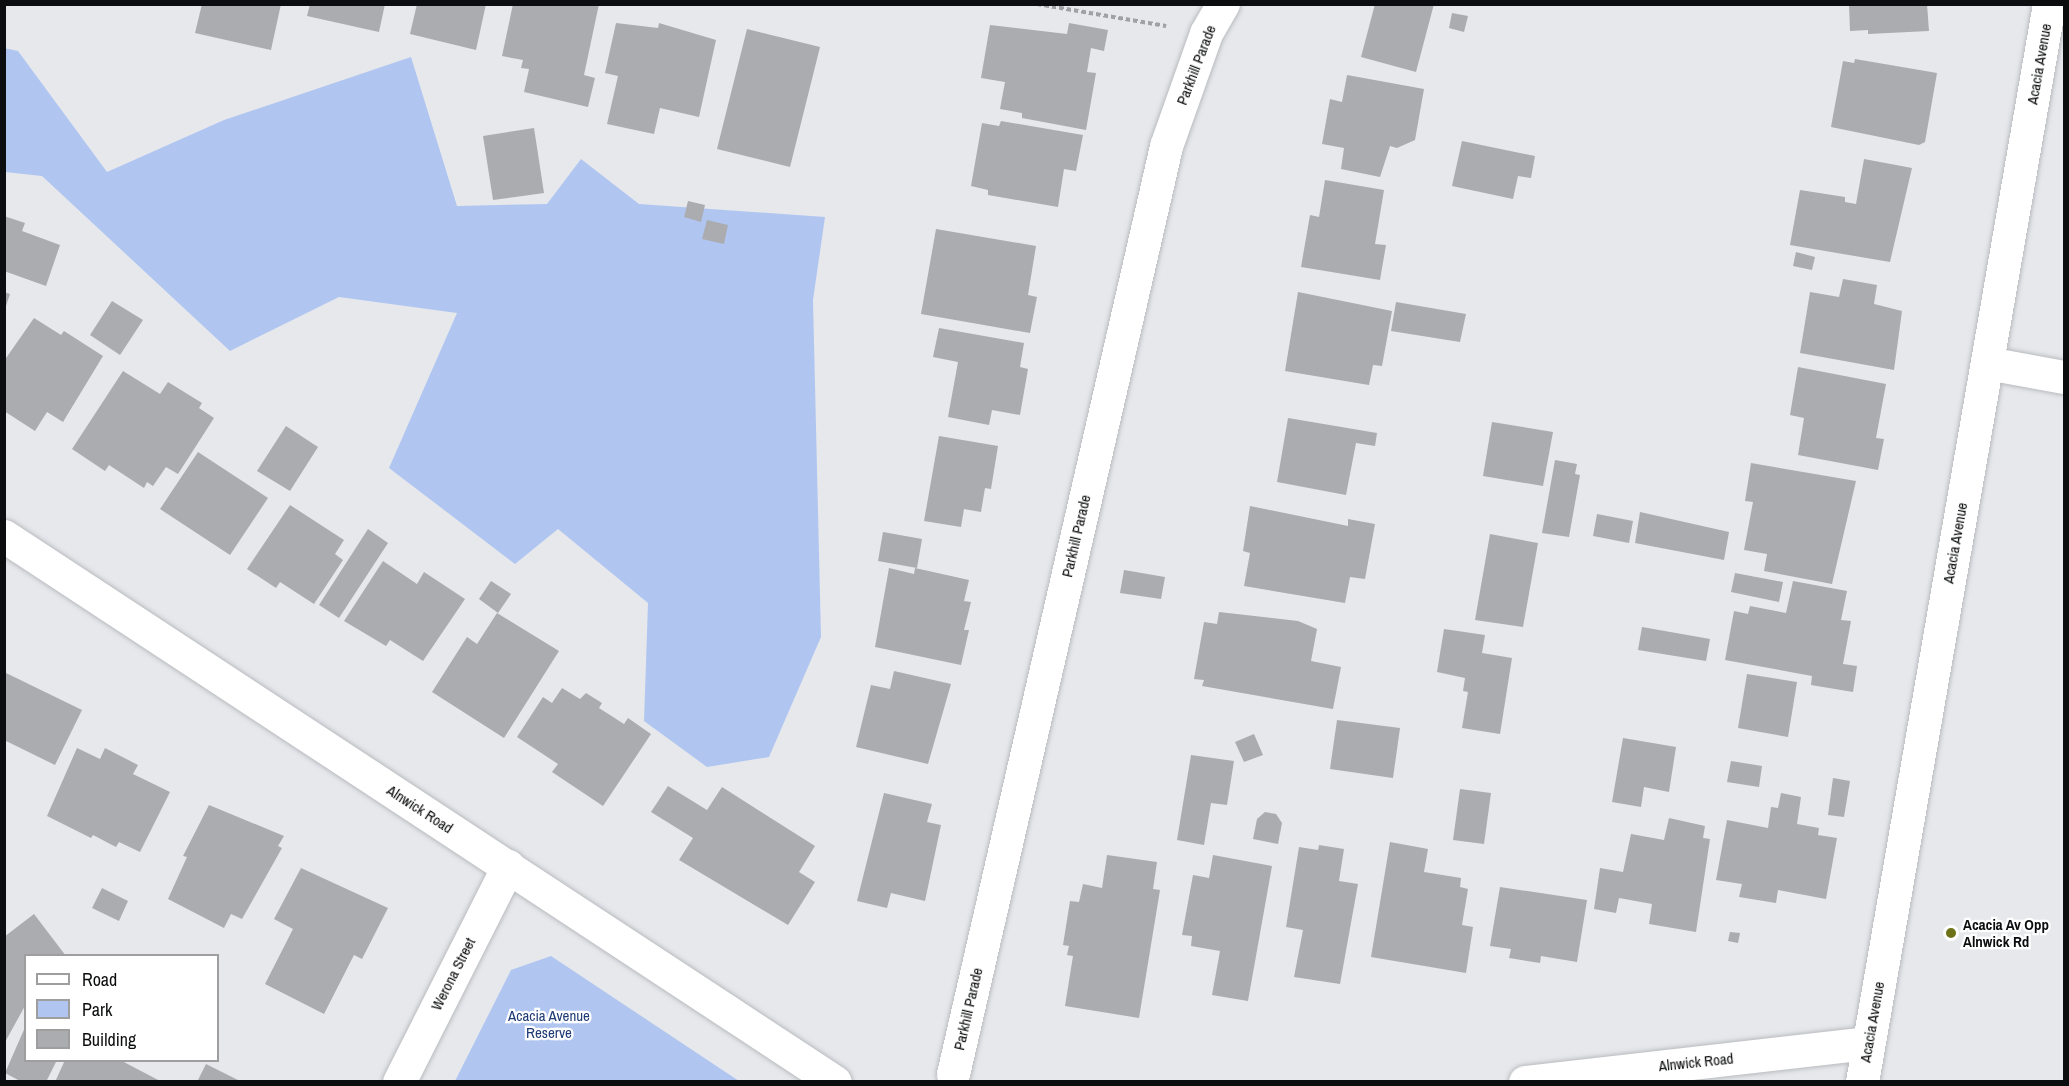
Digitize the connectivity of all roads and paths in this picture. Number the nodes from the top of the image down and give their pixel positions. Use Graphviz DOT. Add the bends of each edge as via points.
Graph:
graph roads {
  1 [pos="1037,4"];
  2 [pos="1223,4"];
  3 [pos="2049,4"];
  4 [pos="1206,33"];
  5 [pos="1987,363"];
  6 [pos="2064,377"];
  7 [pos="4,536"];
  8 [pos="508,866"];
  9 [pos="1868,1043"];
  10 [pos="953,1074"];
  11 [pos="399,1082"];
  12 [pos="835,1082"];
  13 [pos="1525,1082"];
  14 [pos="1862,1082"];
  1 -- 4 [label="path"];
  2 -- 4 [label="street, Parkhill Parade"];
  3 -- 5 [label="street, Acacia Avenue"];
  4 -- 10 [label="street, Parkhill Parade" via="1166,146"];
  5 -- 6 [label="street"];
  5 -- 9 [label="street, Acacia Avenue"];
  7 -- 8 [label="street, Alnwick Road"];
  8 -- 11 [label="street, Werona Street"];
  8 -- 12 [label="street, Alnwick Road"];
  9 -- 13 [label="street, Alnwick Road"];
  9 -- 14 [label="street, Acacia Avenue"];
}
